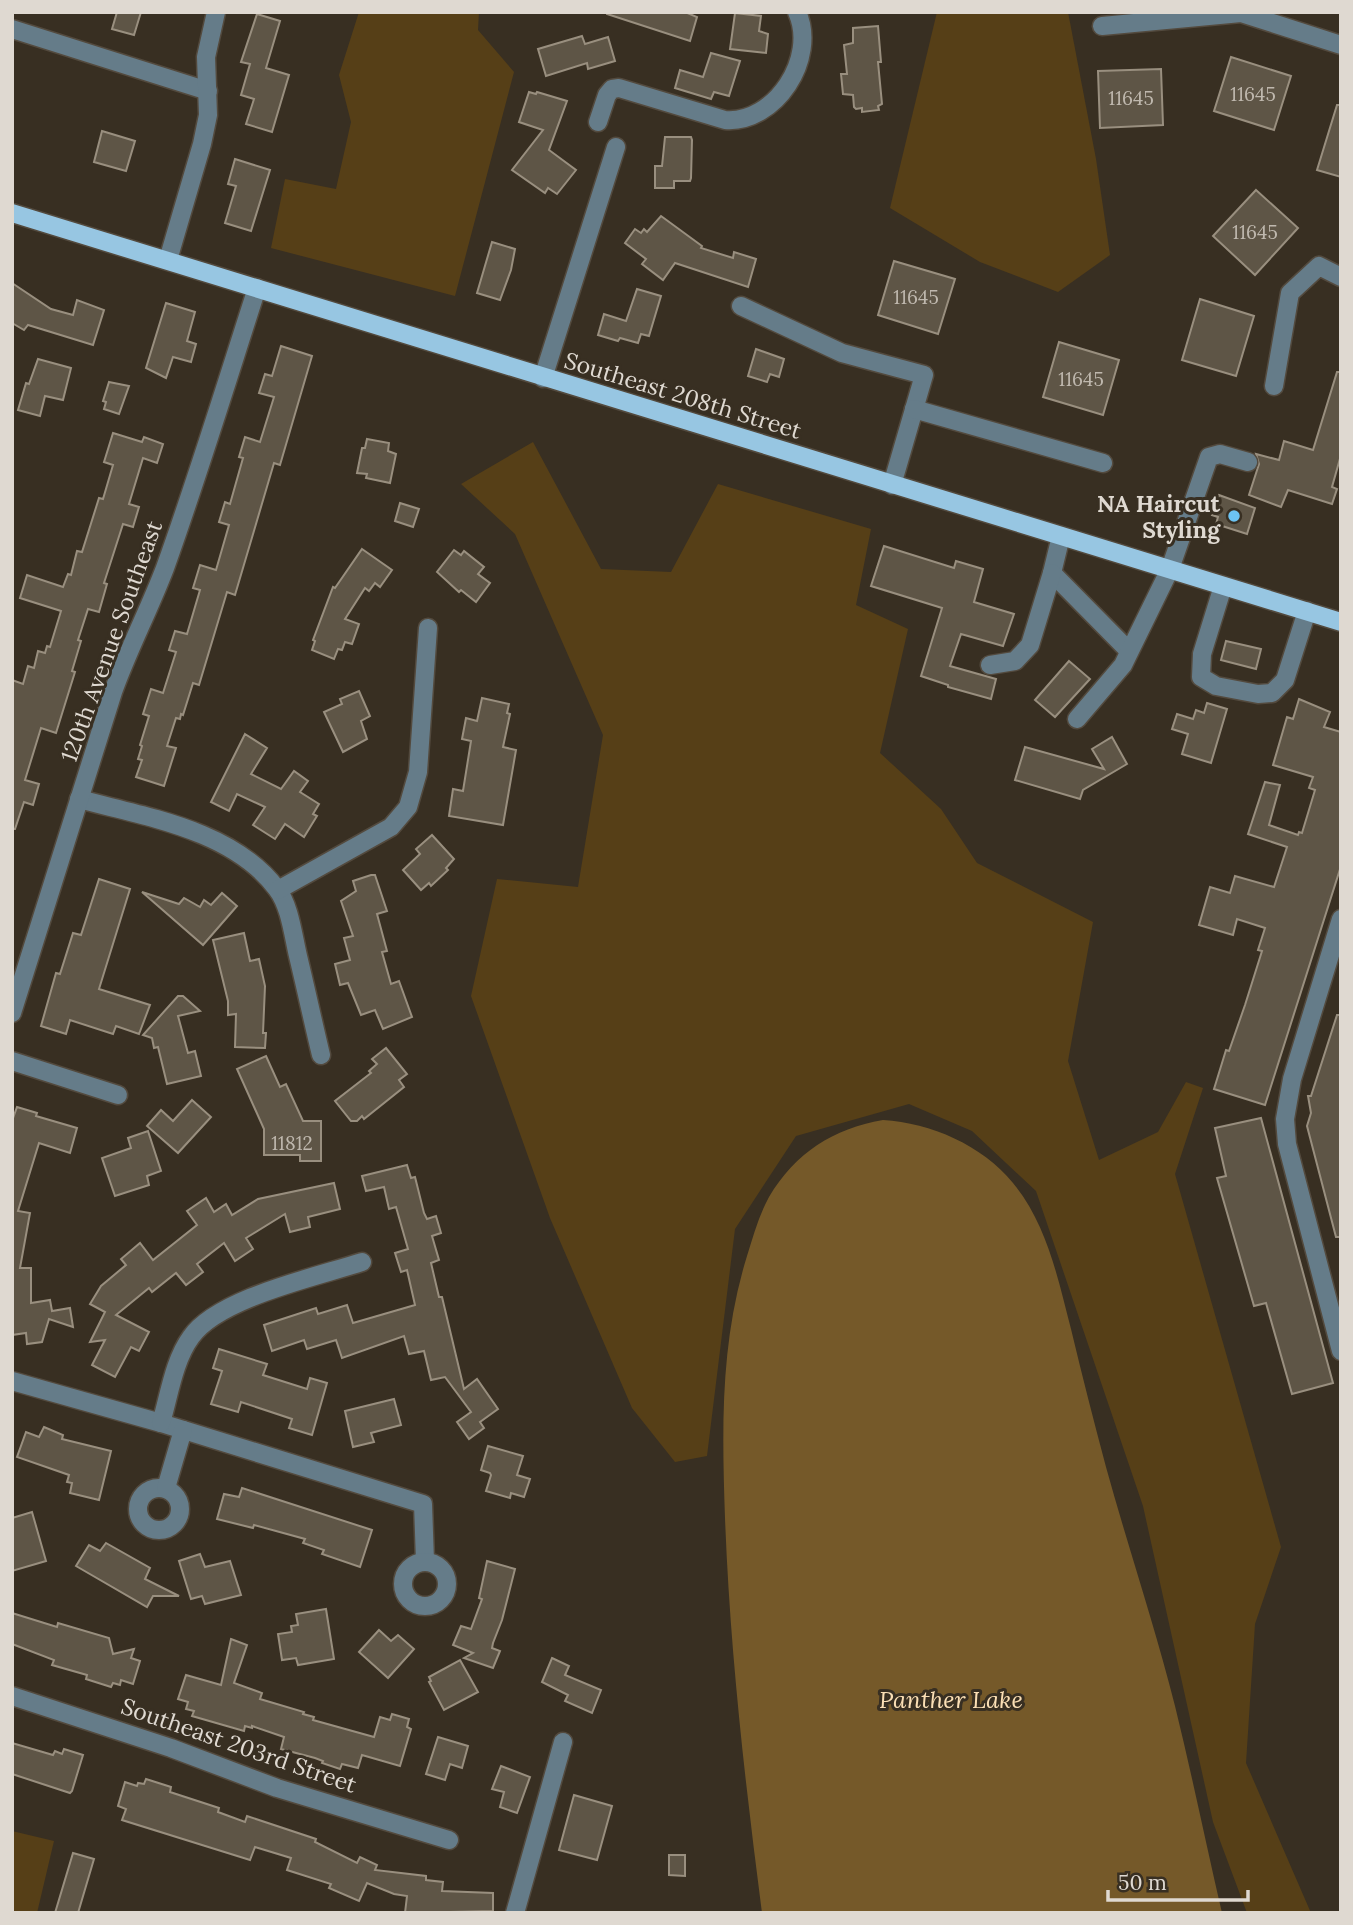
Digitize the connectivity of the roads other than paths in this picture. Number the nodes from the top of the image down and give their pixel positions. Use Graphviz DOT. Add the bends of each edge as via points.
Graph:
graph roads {
  1 [pos="216,12"];
  2 [pos="797,12"];
  3 [pos="1102,26"];
  4 [pos="12,29"];
  5 [pos="1341,45"];
  6 [pos="208,91"];
  7 [pos="598,122"];
  8 [pos="616,147"];
  9 [pos="12,213"];
  10 [pos="168,260"];
  11 [pos="1341,277"];
  12 [pos="257,288"];
  13 [pos="741,306"];
  14 [pos="543,378"];
  15 [pos="1274,386"];
  16 [pos="914,409"];
  17 [pos="1248,462"];
  18 [pos="1103,463"];
  19 [pos="892,485"];
  20 [pos="1061,536"];
  21 [pos="1170,569"];
  22 [pos="1052,573"];
  23 [pos="1223,586"];
  24 [pos="1307,611"];
  25 [pos="1341,622"];
  26 [pos="428,628"];
  27 [pos="1129,651"];
  28 [pos="990,665"];
  29 [pos="1077,719"];
  30 [pos="79,799"];
  31 [pos="278,890"];
  32 [pos="1341,919"];
  33 [pos="12,1013"];
  34 [pos="321,1055"];
  35 [pos="12,1061"];
  36 [pos="118,1095"];
  37 [pos="362,1262"];
  38 [pos="1341,1351"];
  39 [pos="12,1381"];
  40 [pos="161,1423"];
  41 [pos="183,1430"];
  42 [pos="166,1488"];
  43 [pos="425,1561"];
  44 [pos="12,1696"];
  45 [pos="563,1742"];
  46 [pos="449,1840"];
  47 [pos="515,1913"];
  1 -- 6 [label="street" via="206,57"];
  2 -- 7 [label="street" via="802,26 800,49 788,83 768,108 743,120 725,120 619,88 607,95"];
  3 -- 5 [label="street" via="1241,13"];
  4 -- 6 [label="street"];
  6 -- 10 [label="street" via="202,144"];
  8 -- 14 [label="street"];
  9 -- 10 [label="main road, Southeast 208th Street"];
  10 -- 12 [label="main road, Southeast 208th Street"];
  11 -- 15 [label="street" via="1319,266 1290,292"];
  12 -- 14 [label="main road, Southeast 208th Street"];
  12 -- 30 [label="street, 120th Avenue Southeast" via="181,521 128,651"];
  13 -- 16 [label="street" via="842,353 924,375"];
  14 -- 19 [label="main road, Southeast 208th Street"];
  16 -- 18 [label="street"];
  16 -- 19 [label="street"];
  17 -- 21 [label="street" via="1220,454 1209,457"];
  19 -- 20 [label="main road, Southeast 208th Street"];
  20 -- 21 [label="main road, Southeast 208th Street"];
  20 -- 22 [label="street"];
  21 -- 23 [label="main road, Southeast 208th Street"];
  21 -- 27 [label="street"];
  22 -- 27 [label="street"];
  22 -- 28 [label="street" via="1030,645 1015,661"];
  23 -- 24 [label="main road, Southeast 208th Street"];
  23 -- 24 [label="street" via="1202,654 1201,677 1216,686 1272,693 1285,680"];
  24 -- 25 [label="main road, Southeast 208th Street"];
  26 -- 31 [label="street" via="418,772 408,807 391,827"];
  27 -- 29 [label="street" via="1122,666"];
  30 -- 31 [label="street" via="214,840 257,869"];
  30 -- 33 [label="street, 120th Avenue Southeast"];
  31 -- 34 [label="street" via="290,919"];
  32 -- 38 [label="street" via="1294,1070 1285,1119 1290,1157"];
  35 -- 36 [label="street"];
  37 -- 40 [label="street" via="234,1303 202,1324 181,1357"];
  39 -- 40 [label="street"];
  40 -- 41 [label="street"];
  41 -- 42 [label="street"];
  41 -- 43 [label="street" via="423,1504"];
  44 -- 46 [label="street, Southeast 203rd Street" via="161,1744 277,1788"];
  45 -- 47 [label="street"];
}
